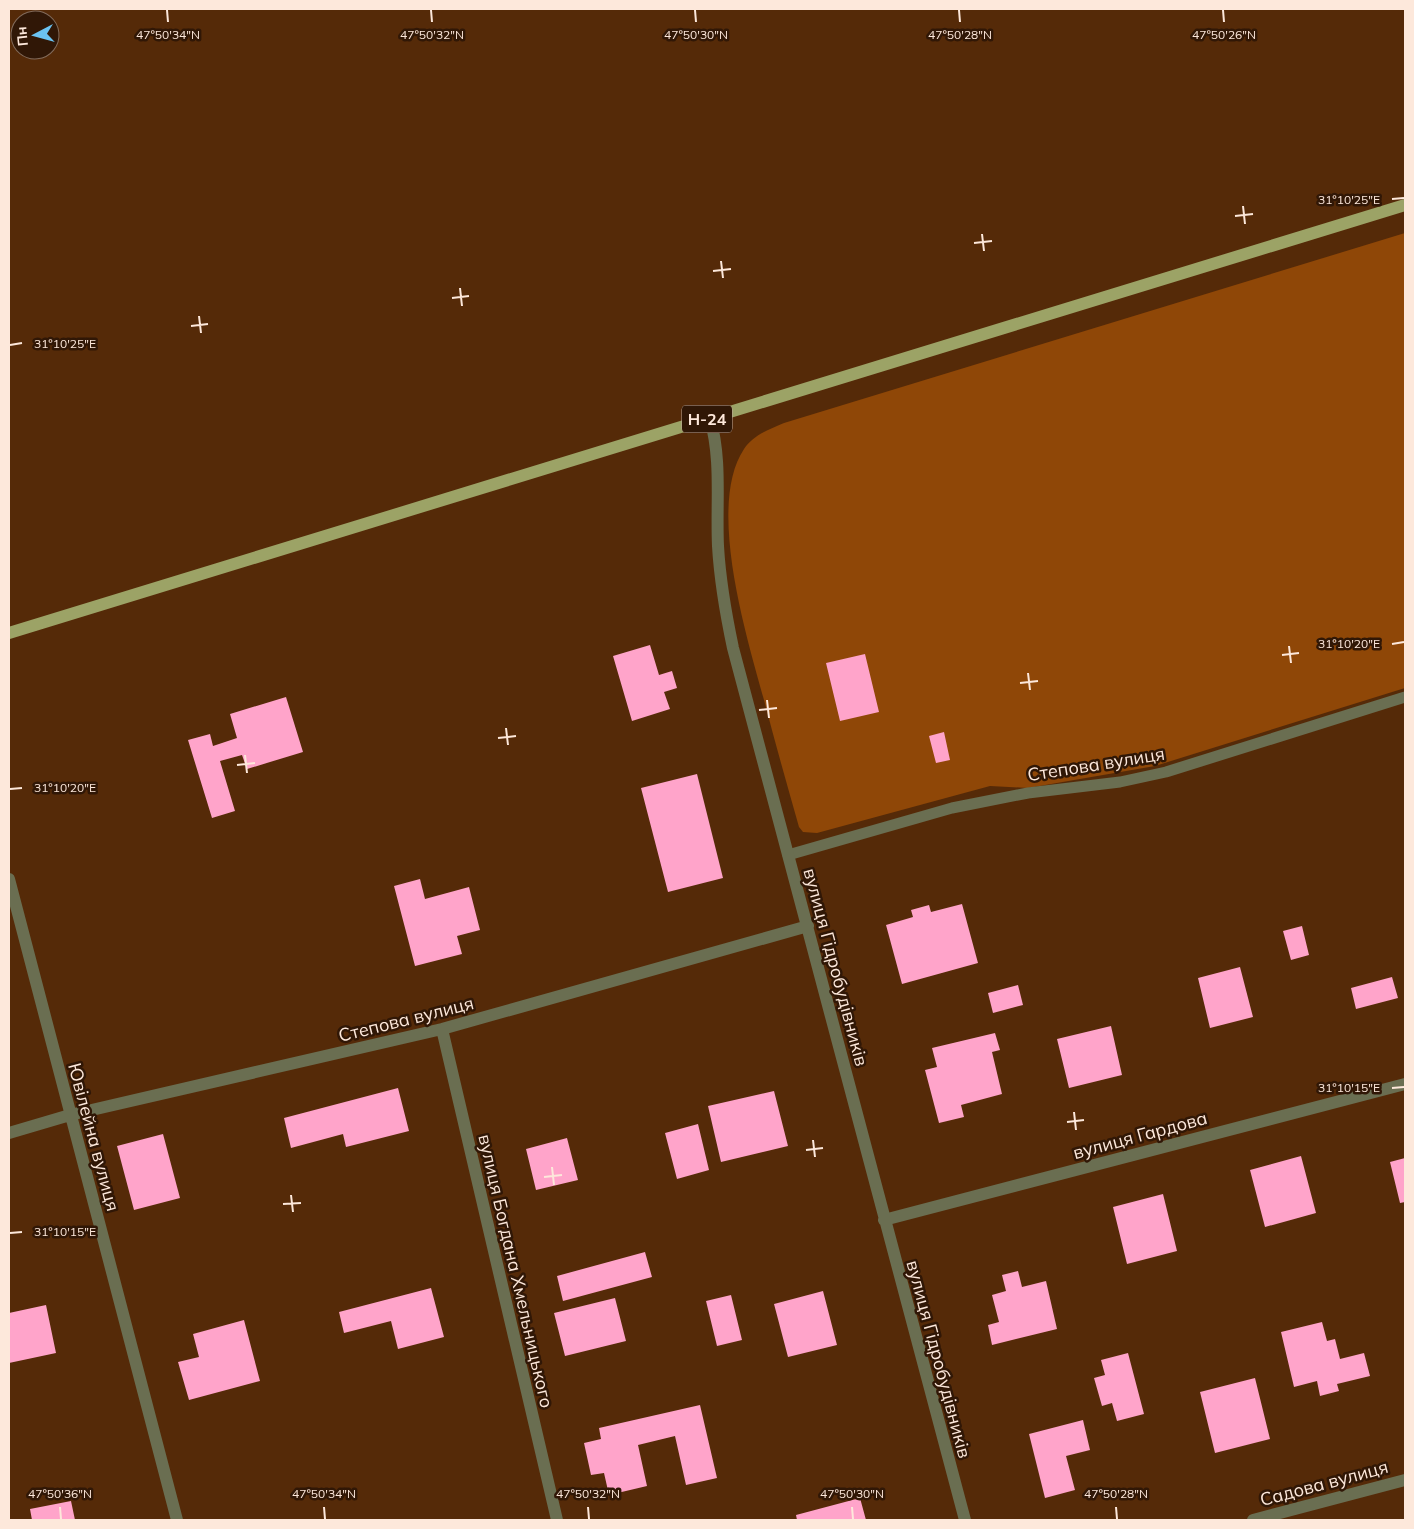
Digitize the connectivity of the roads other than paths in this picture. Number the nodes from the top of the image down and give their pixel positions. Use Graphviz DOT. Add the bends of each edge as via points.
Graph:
graph roads {
  1 [pos="1405,205"];
  2 [pos="710,418"];
  3 [pos="9,633"];
  4 [pos="1405,698"];
  5 [pos="788,855"];
  6 [pos="9,879"];
  7 [pos="808,926"];
  8 [pos="442,1030"];
  9 [pos="1405,1084"];
  10 [pos="70,1115"];
  11 [pos="9,1133"];
  12 [pos="884,1220"];
  13 [pos="1405,1480"];
  14 [pos="177,1520"];
  15 [pos="557,1520"];
  16 [pos="964,1520"];
  17 [pos="1252,1520"];
  1 -- 2 [label="main road, Н-24"];
  2 -- 3 [label="main road, Н-24"];
  2 -- 5 [label="street, вулиця Гідробудівників" via="720,479 718,546 726,616"];
  4 -- 5 [label="lane, Степова вулиця" via="1166,772 952,808"];
  5 -- 7 [label="street, вулиця Гідробудівників"];
  6 -- 10 [label="street, Ювілейна вулиця"];
  7 -- 8 [label="street, Степова вулиця"];
  7 -- 12 [label="street, вулиця Гідробудівників"];
  8 -- 10 [label="street, Степова вулиця"];
  8 -- 15 [label="street, вулиця Богдана Хмельницького"];
  9 -- 12 [label="street, вулиця Гардова"];
  10 -- 11 [label="street, Степова вулиця"];
  10 -- 14 [label="street, Ювілейна вулиця"];
  12 -- 16 [label="street, вулиця Гідробудівників"];
  13 -- 17 [label="street, Садова вулиця"];
}
